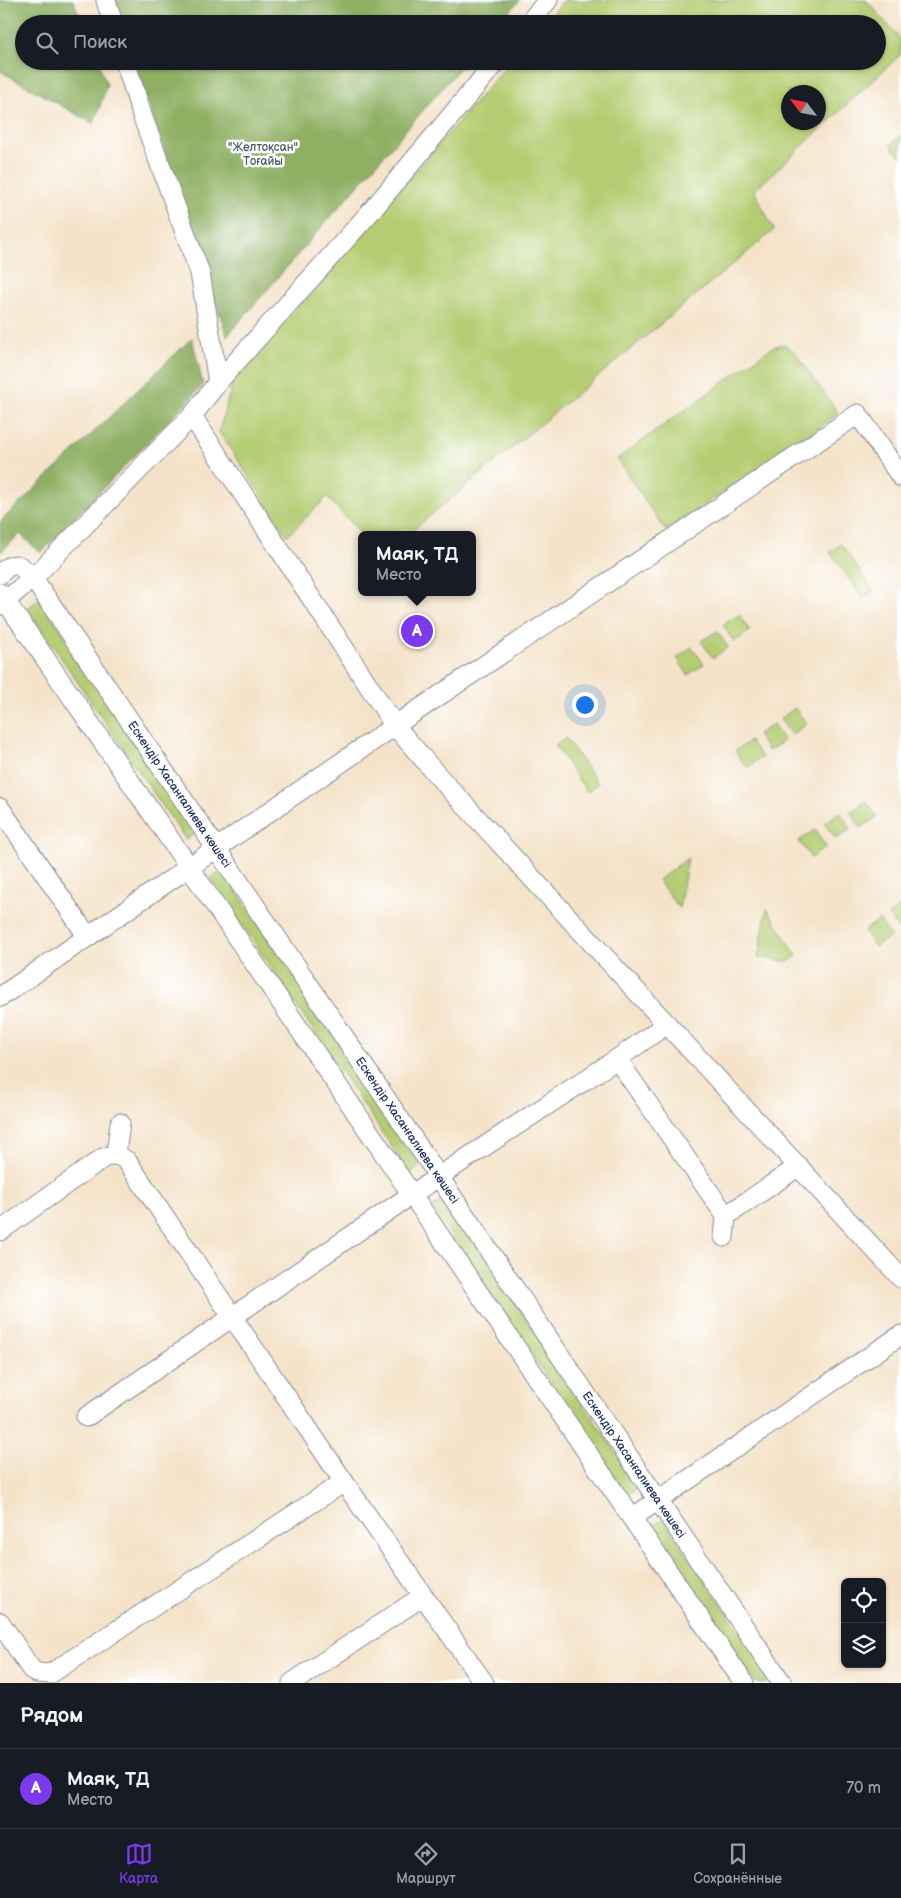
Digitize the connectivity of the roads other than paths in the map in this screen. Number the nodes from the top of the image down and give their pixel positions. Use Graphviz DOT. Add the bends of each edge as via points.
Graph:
graph roads {
  1 [pos="106,0"];
  2 [pos="548,0"];
  3 [pos="110,15"];
  4 [pos="536,15"];
  5 [pos="128,70"];
  6 [pos="489,70"];
  7 [pos="218,382"];
  8 [pos="192,416"];
  9 [pos="901,477"];
  10 [pos="0,574"];
  11 [pos="33,578"];
  12 [pos="2,600"];
  13 [pos="395,726"];
  14 [pos="0,808"];
  15 [pos="216,848"];
  16 [pos="188,867"];
  17 [pos="88,937"];
  18 [pos="0,997"];
  19 [pos="667,1024"];
  20 [pos="617,1059"];
  21 [pos="120,1124"];
  22 [pos="116,1154"];
  23 [pos="799,1166"];
  24 [pos="439,1176"];
  25 [pos="411,1194"];
  26 [pos="726,1216"];
  27 [pos="0,1231"];
  28 [pos="724,1237"];
  29 [pos="901,1278"];
  30 [pos="232,1317"];
  31 [pos="901,1335"];
  32 [pos="86,1418"];
  33 [pos="344,1482"];
  34 [pos="658,1499"];
  35 [pos="632,1518"];
  36 [pos="423,1596"];
  37 [pos="0,1622"];
  38 [pos="292,1683"];
  39 [pos="484,1683"];
  40 [pos="744,1683"];
  41 [pos="782,1683"];
  1 -- 3 [label="street"];
  2 -- 4 [label="street"];
  5 -- 7 [label="street" via="200,273"];
  6 -- 7 [label="street" via="373,209"];
  7 -- 8 [label="street"];
  8 -- 11 [label="street"];
  8 -- 13 [label="street"];
  9 -- 13 [label="street" via="858,414"];
  10 -- 11 [label="street" via="17,565"];
  11 -- 12 [label="street"];
  11 -- 15 [label="street, Ескендір Хасанғалиева көшесі"];
  12 -- 16 [label="street"];
  13 -- 15 [label="street"];
  13 -- 19 [label="street"];
  14 -- 17 [label="street"];
  15 -- 16 [label="street"];
  15 -- 24 [label="street, Ескендір Хасанғалиева көшесі"];
  16 -- 17 [label="street"];
  16 -- 25 [label="street"];
  17 -- 18 [label="street"];
  19 -- 20 [label="street"];
  19 -- 23 [label="street"];
  20 -- 24 [label="street"];
  20 -- 26 [label="street"];
  21 -- 22 [label="street"];
  22 -- 27 [label="street" via="104,1158"];
  22 -- 30 [label="street" via="127,1161"];
  23 -- 26 [label="street"];
  23 -- 29 [label="street"];
  24 -- 25 [label="street"];
  24 -- 34 [label="street, Ескендір Хасанғалиева көшесі"];
  25 -- 30 [label="street"];
  25 -- 35 [label="street"];
  26 -- 28 [label="street"];
  30 -- 32 [label="street"];
  30 -- 33 [label="street"];
  31 -- 34 [label="street"];
  33 -- 36 [label="street"];
  33 -- 37 [label="street" via="50,1674 37,1673 31,1668"];
  34 -- 35 [label="street"];
  34 -- 41 [label="street, Ескендір Хасанғалиева көшесі"];
  35 -- 40 [label="street"];
  36 -- 38 [label="street"];
  36 -- 39 [label="street"];
}
